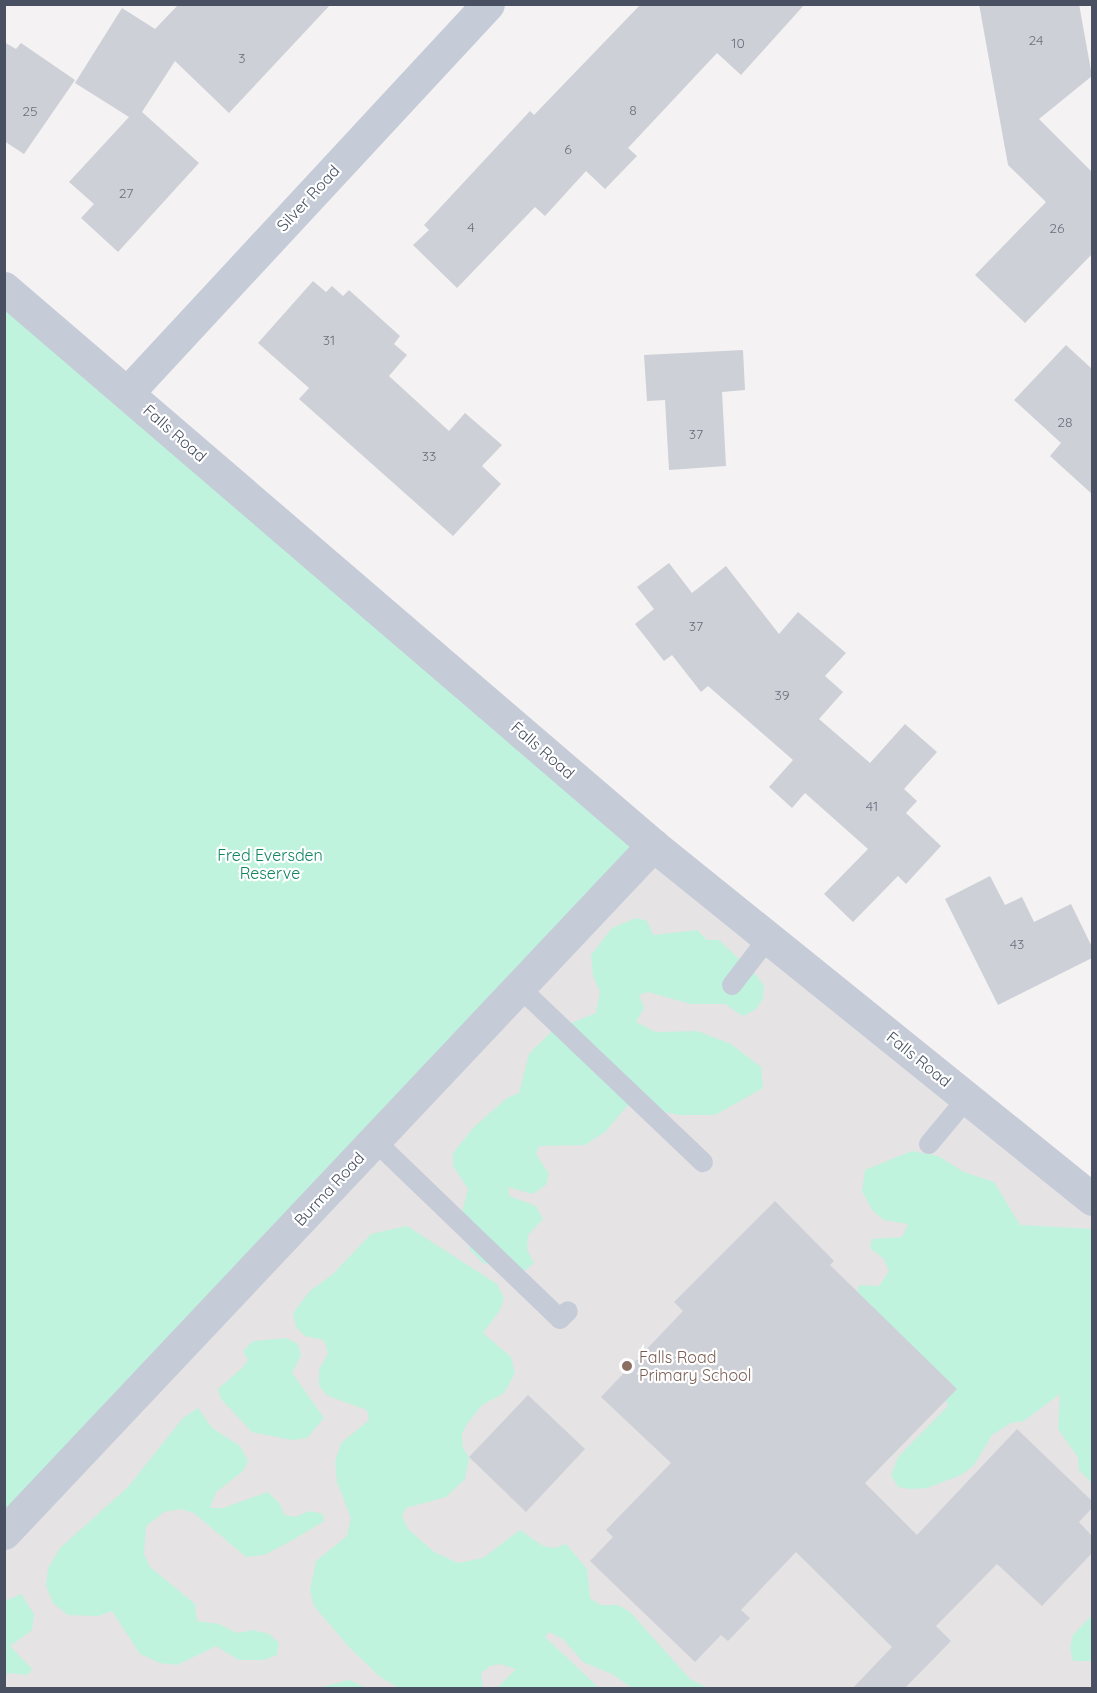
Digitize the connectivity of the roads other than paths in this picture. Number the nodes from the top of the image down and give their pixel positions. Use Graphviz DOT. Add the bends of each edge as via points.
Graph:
graph roads {
  1 [pos="488,4"];
  2 [pos="4,288"];
  3 [pos="128,392"];
  4 [pos="653,845"];
  5 [pos="769,937"];
  6 [pos="732,985"];
  7 [pos="519,987"];
  8 [pos="966,1098"];
  9 [pos="374,1140"];
  10 [pos="929,1144"];
  11 [pos="703,1162"];
  12 [pos="1092,1200"];
  13 [pos="568,1311"];
  14 [pos="4,1533"];
  1 -- 3 [label="street, Silver Road"];
  2 -- 3 [label="street, Falls Road"];
  3 -- 4 [label="street, Falls Road"];
  4 -- 5 [label="street, Falls Road"];
  4 -- 7 [label="street, Burma Road"];
  5 -- 6 [label="lane"];
  5 -- 8 [label="street, Falls Road"];
  7 -- 9 [label="street, Burma Road"];
  7 -- 11 [label="lane"];
  8 -- 10 [label="lane"];
  8 -- 12 [label="street, Falls Road"];
  9 -- 13 [label="lane" via="560,1319"];
  9 -- 14 [label="street, Burma Road"];
}
